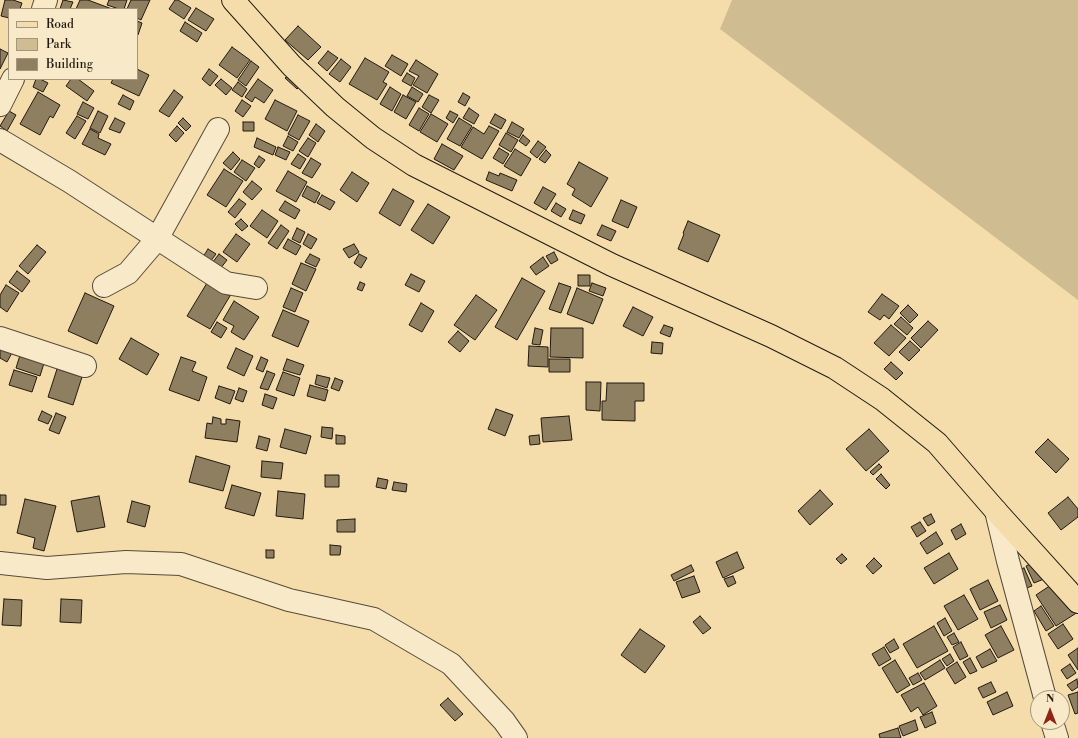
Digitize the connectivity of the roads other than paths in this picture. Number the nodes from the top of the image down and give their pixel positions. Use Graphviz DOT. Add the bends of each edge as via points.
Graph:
graph roads {
  1 [pos="233,0"];
  2 [pos="13,80"];
  3 [pos="0,106"];
  4 [pos="218,128"];
  5 [pos="0,140"];
  6 [pos="157,239"];
  7 [pos="104,286"];
  8 [pos="256,288"];
  9 [pos="0,338"];
  10 [pos="85,366"];
  11 [pos="996,511"];
  12 [pos="0,563"];
  13 [pos="1078,602"];
  14 [pos="1044,690"];
  15 [pos="516,738"];
  1 -- 11 [label="main road" via="292,66 335,107 414,165 612,265 771,336 835,368 882,399 937,442"];
  2 -- 3 [label="street"];
  4 -- 6 [label="street"];
  5 -- 6 [label="street" via="69,181"];
  6 -- 7 [label="street" via="128,273"];
  6 -- 8 [label="street" via="226,283"];
  9 -- 10 [label="street"];
  11 -- 13 [label="main road"];
  11 -- 14 [label="street"];
  12 -- 15 [label="street" via="46,568 126,562 181,564 289,600 374,619 451,664 504,721"];
}
